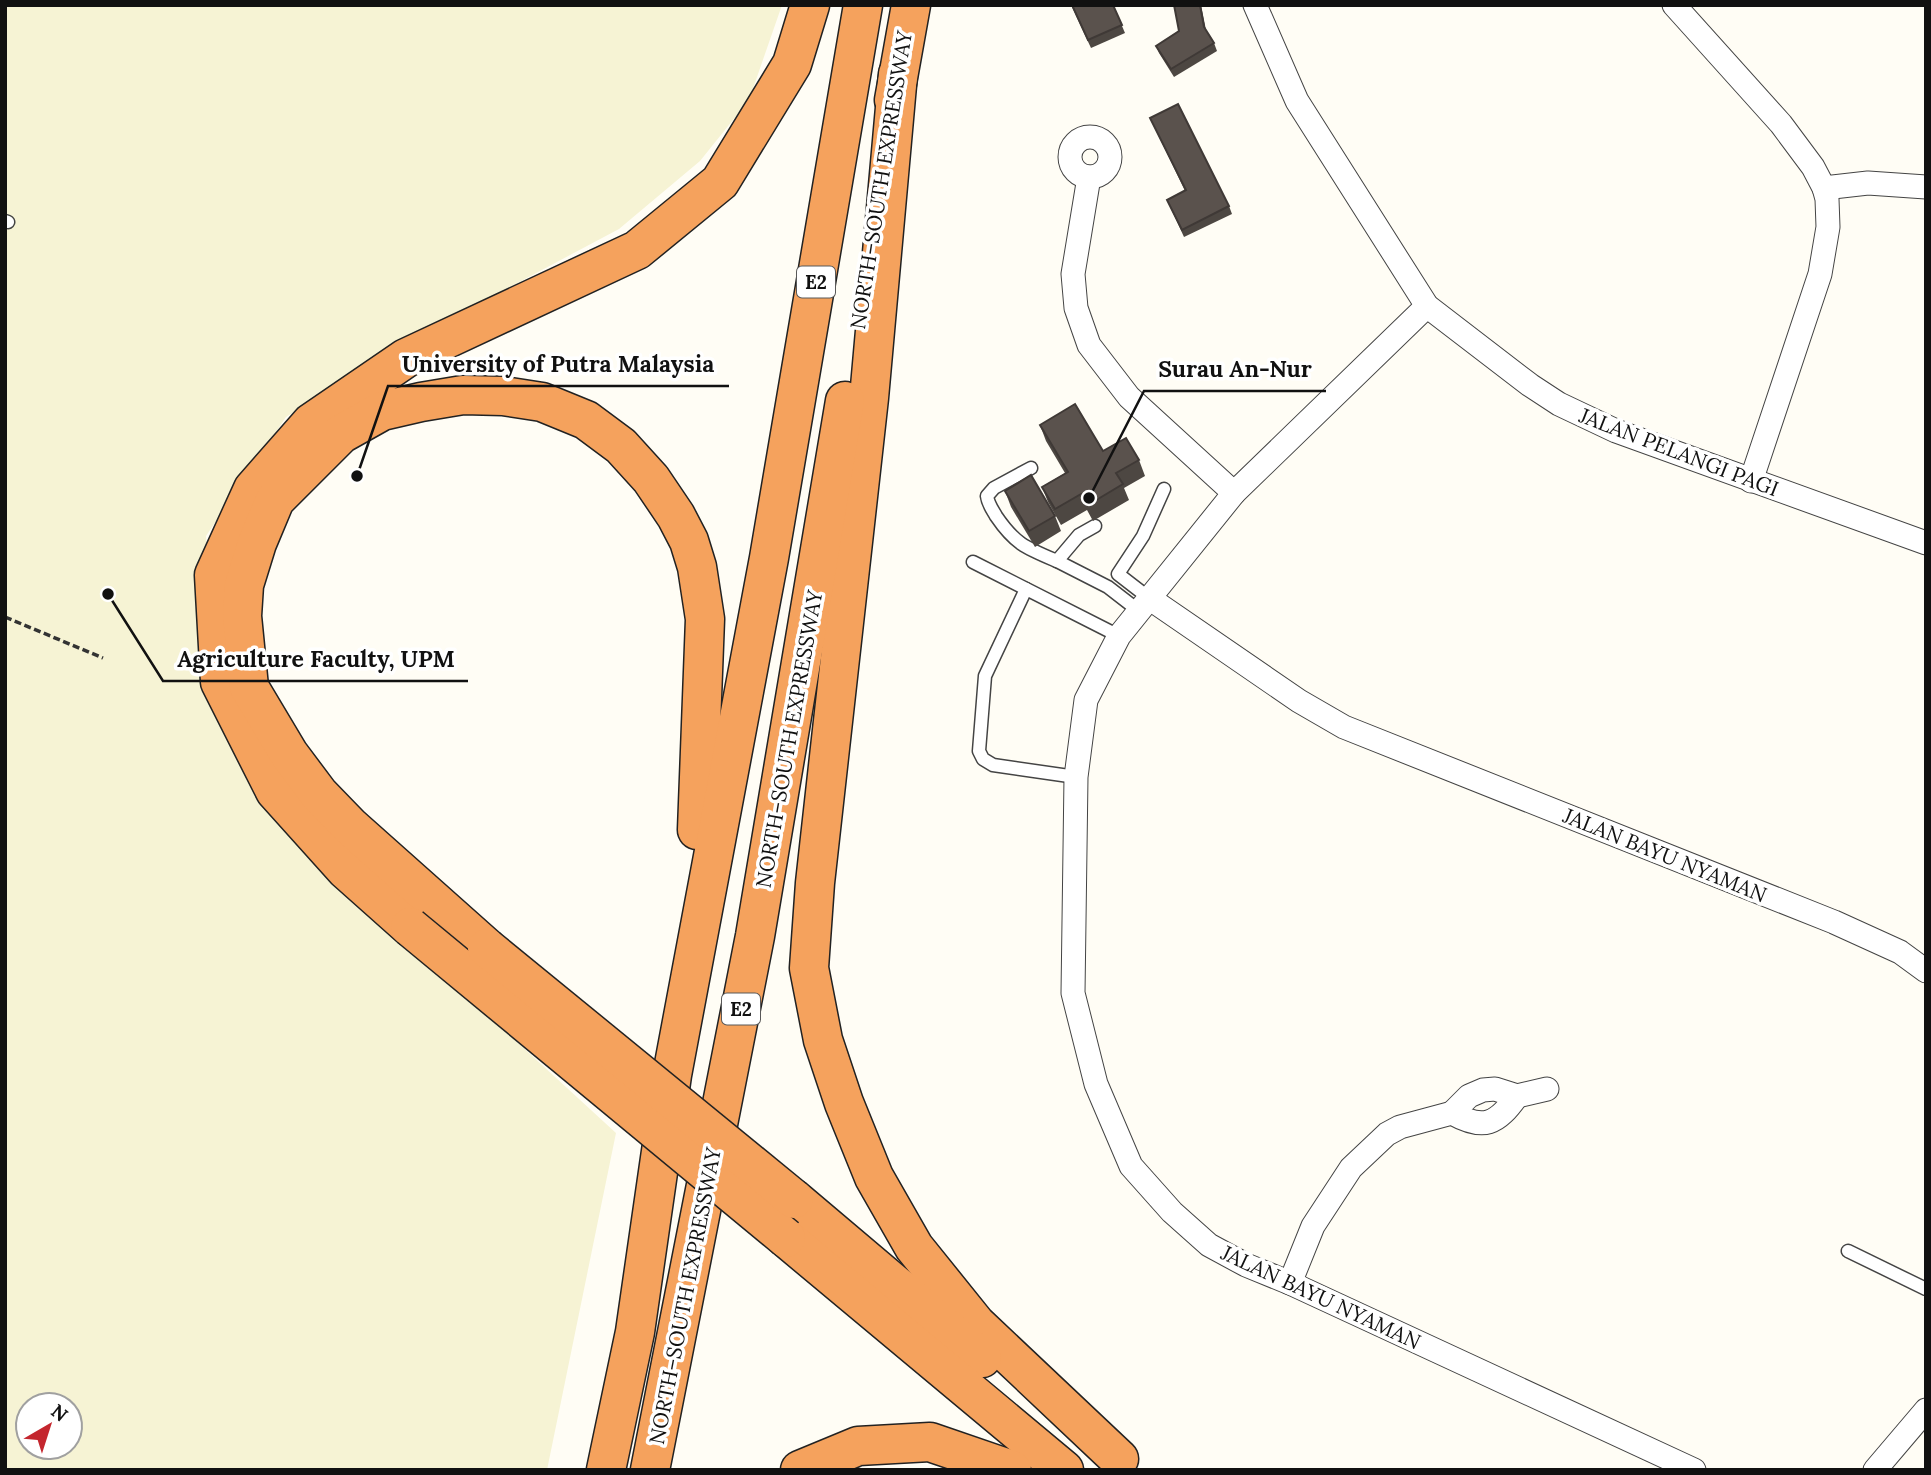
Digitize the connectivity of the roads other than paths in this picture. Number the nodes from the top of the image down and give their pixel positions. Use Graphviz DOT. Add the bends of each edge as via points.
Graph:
graph roads {
  1 [pos="810,5"];
  2 [pos="863,5"];
  3 [pos="911,5"];
  4 [pos="1255,5"];
  5 [pos="1674,5"];
  6 [pos="898,74"];
  7 [pos="1089,177"];
  8 [pos="1926,187"];
  9 [pos="1826,193"];
  10 [pos="1926,198"];
  11 [pos="1427,306"];
  12 [pos="1031,468"];
  13 [pos="1751,481"];
  14 [pos="1164,489"];
  15 [pos="1234,493"];
  16 [pos="1095,526"];
  17 [pos="1926,543"];
  18 [pos="1056,561"];
  19 [pos="972,562"];
  20 [pos="1118,574"];
  21 [pos="1108,587"];
  22 [pos="1026,589"];
  23 [pos="1144,605"];
  24 [pos="1119,636"];
  25 [pos="1076,777"];
  26 [pos="699,920"];
  27 [pos="1926,971"];
  28 [pos="1547,1088"];
  29 [pos="1517,1096"];
  30 [pos="1452,1114"];
  31 [pos="1848,1251"];
  32 [pos="1290,1283"];
  33 [pos="1926,1289"];
  34 [pos="1926,1410"];
  35 [pos="1127,1464"];
  36 [pos="606,1470"];
  37 [pos="650,1470"];
  38 [pos="800,1470"];
  39 [pos="1012,1470"];
  40 [pos="1064,1470"];
  41 [pos="1694,1470"];
  42 [pos="1875,1470"];
  1 -- 40 [label="highway, bridge" via="792,64 720,182 637,250 406,358 311,423 253,489 214,575 220,682 275,791 346,870"];
  2 -- 26 [label="highway, NORTH–SOUTH EXPRESSWAY / E2" via="769,558"];
  3 -- 6 [label="highway, NORTH–SOUTH EXPRESSWAY / E2"];
  4 -- 11 [label="street, JALAN PELANGI PAGI" via="1297,101"];
  5 -- 9 [label="street" via="1781,124"];
  6 -- 35 [label="highway" via="809,968 823,1040 844,1103 874,1177 915,1247 976,1324"];
  6 -- 37 [label="highway, NORTH–SOUTH EXPRESSWAY / E2" via="755,936"];
  7 -- 15 [label="street" via="1073,274 1076,309 1089,345 1129,397"];
  8 -- 9 [label="street" via="1868,183"];
  9 -- 10 [label="street"];
  9 -- 13 [label="street" via="1828,227 1820,274"];
  11 -- 13 [label="street, JALAN PELANGI PAGI" via="1559,404 1616,431"];
  11 -- 15 [label="street, JALAN BAYU NYAMAN"];
  12 -- 18 [label="lane" via="994,488 988,503 1009,535"];
  13 -- 17 [label="street, JALAN PELANGI PAGI"];
  14 -- 20 [label="lane" via="1143,536"];
  15 -- 23 [label="street, JALAN BAYU NYAMAN"];
  16 -- 18 [label="lane" via="1079,535"];
  18 -- 21 [label="lane"];
  19 -- 22 [label="lane"];
  20 -- 21 [label="lane"];
  20 -- 23 [label="lane"];
  21 -- 23 [label="lane"];
  22 -- 24 [label="lane"];
  22 -- 25 [label="lane" via="985,676 979,751 993,765"];
  23 -- 24 [label="street, JALAN BAYU NYAMAN"];
  23 -- 27 [label="street, JALAN BAYU NYAMAN" via="1344,727 1834,922 1900,952"];
  24 -- 25 [label="street, JALAN BAYU NYAMAN" via="1086,700"];
  25 -- 32 [label="street, JALAN BAYU NYAMAN" via="1073,993 1096,1084 1130,1166 1209,1245"];
  26 -- 35 [label="highway, bridge" via="696,862 705,619 689,541 652,479 621,446 586,419 542,402 503,396 463,395 382,411 341,434 275,500 244,585 242,616 249,687 319,794 487,948 1035,1403"];
  26 -- 36 [label="highway, NORTH–SOUTH EXPRESSWAY / E2" via="635,1332"];
  28 -- 29 [label="street"];
  29 -- 30 [label="street" via="1483,1090 1469,1096"];
  29 -- 30 [label="street" via="1496,1121 1482,1124"];
  30 -- 32 [label="street" via="1399,1127 1351,1168 1313,1226"];
  31 -- 33 [label="lane"];
  32 -- 41 [label="street, JALAN BAYU NYAMAN"];
  34 -- 42 [label="street"];
  38 -- 39 [label="highway" via="858,1446 930,1442"];
}
